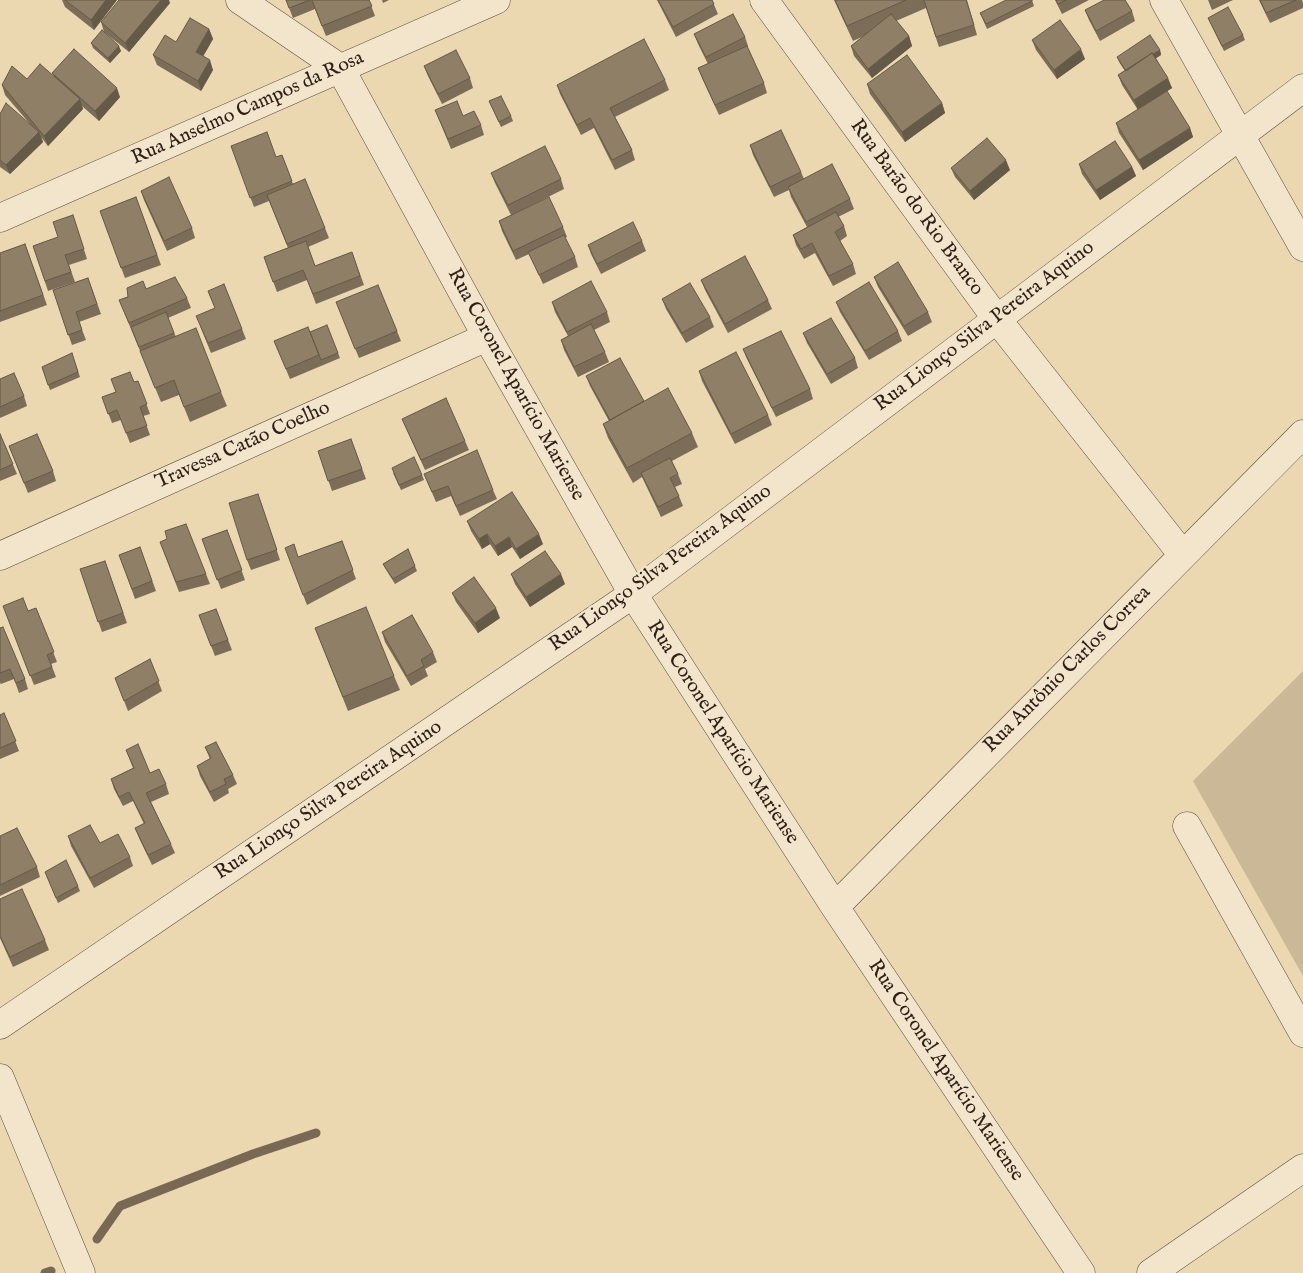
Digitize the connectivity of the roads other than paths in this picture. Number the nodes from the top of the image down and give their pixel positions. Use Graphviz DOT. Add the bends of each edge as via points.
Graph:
graph roads {
  1 [pos="240,0"];
  2 [pos="496,0"];
  3 [pos="764,0"];
  4 [pos="1164,0"];
  5 [pos="340,68"];
  6 [pos="1303,88"];
  7 [pos="1240,137"];
  8 [pos="0,218"];
  9 [pos="1303,247"];
  10 [pos="996,318"];
  11 [pos="487,337"];
  12 [pos="1303,434"];
  13 [pos="1182,554"];
  14 [pos="0,556"];
  15 [pos="633,594"];
  16 [pos="1187,826"];
  17 [pos="835,907"];
  18 [pos="0,1025"];
  19 [pos="1303,1033"];
  20 [pos="0,1078"];
  21 [pos="1303,1168"];
  22 [pos="81,1273"];
  23 [pos="1081,1273"];
  24 [pos="1151,1273"];
  1 -- 5 [label="street, Rua Coronel Aparício Mariense"];
  2 -- 5 [label="street, Rua Anselmo Campos da Rosa"];
  3 -- 10 [label="street, Rua Barão do Rio Branco"];
  4 -- 7 [label="street"];
  5 -- 8 [label="street, Rua Anselmo Campos da Rosa"];
  5 -- 11 [label="street, Rua Coronel Aparício Mariense"];
  6 -- 7 [label="street, Rua Lionço Silva Pereira Aquino"];
  7 -- 9 [label="street"];
  7 -- 10 [label="street, Rua Lionço Silva Pereira Aquino"];
  10 -- 13 [label="street, Rua Barão do Rio Branco"];
  10 -- 15 [label="street, Rua Lionço Silva Pereira Aquino"];
  11 -- 14 [label="street, Travessa Catão Coelho"];
  11 -- 15 [label="street, Rua Coronel Aparício Mariense"];
  12 -- 13 [label="street, Rua Antônio Carlos Correa"];
  13 -- 17 [label="street, Rua Antônio Carlos Correa"];
  15 -- 17 [label="street, Rua Coronel Aparício Mariense"];
  15 -- 18 [label="street, Rua Lionço Silva Pereira Aquino"];
  16 -- 19 [label="street"];
  17 -- 23 [label="street, Rua Coronel Aparício Mariense"];
  20 -- 22 [label="street"];
  21 -- 24 [label="street"];
}
